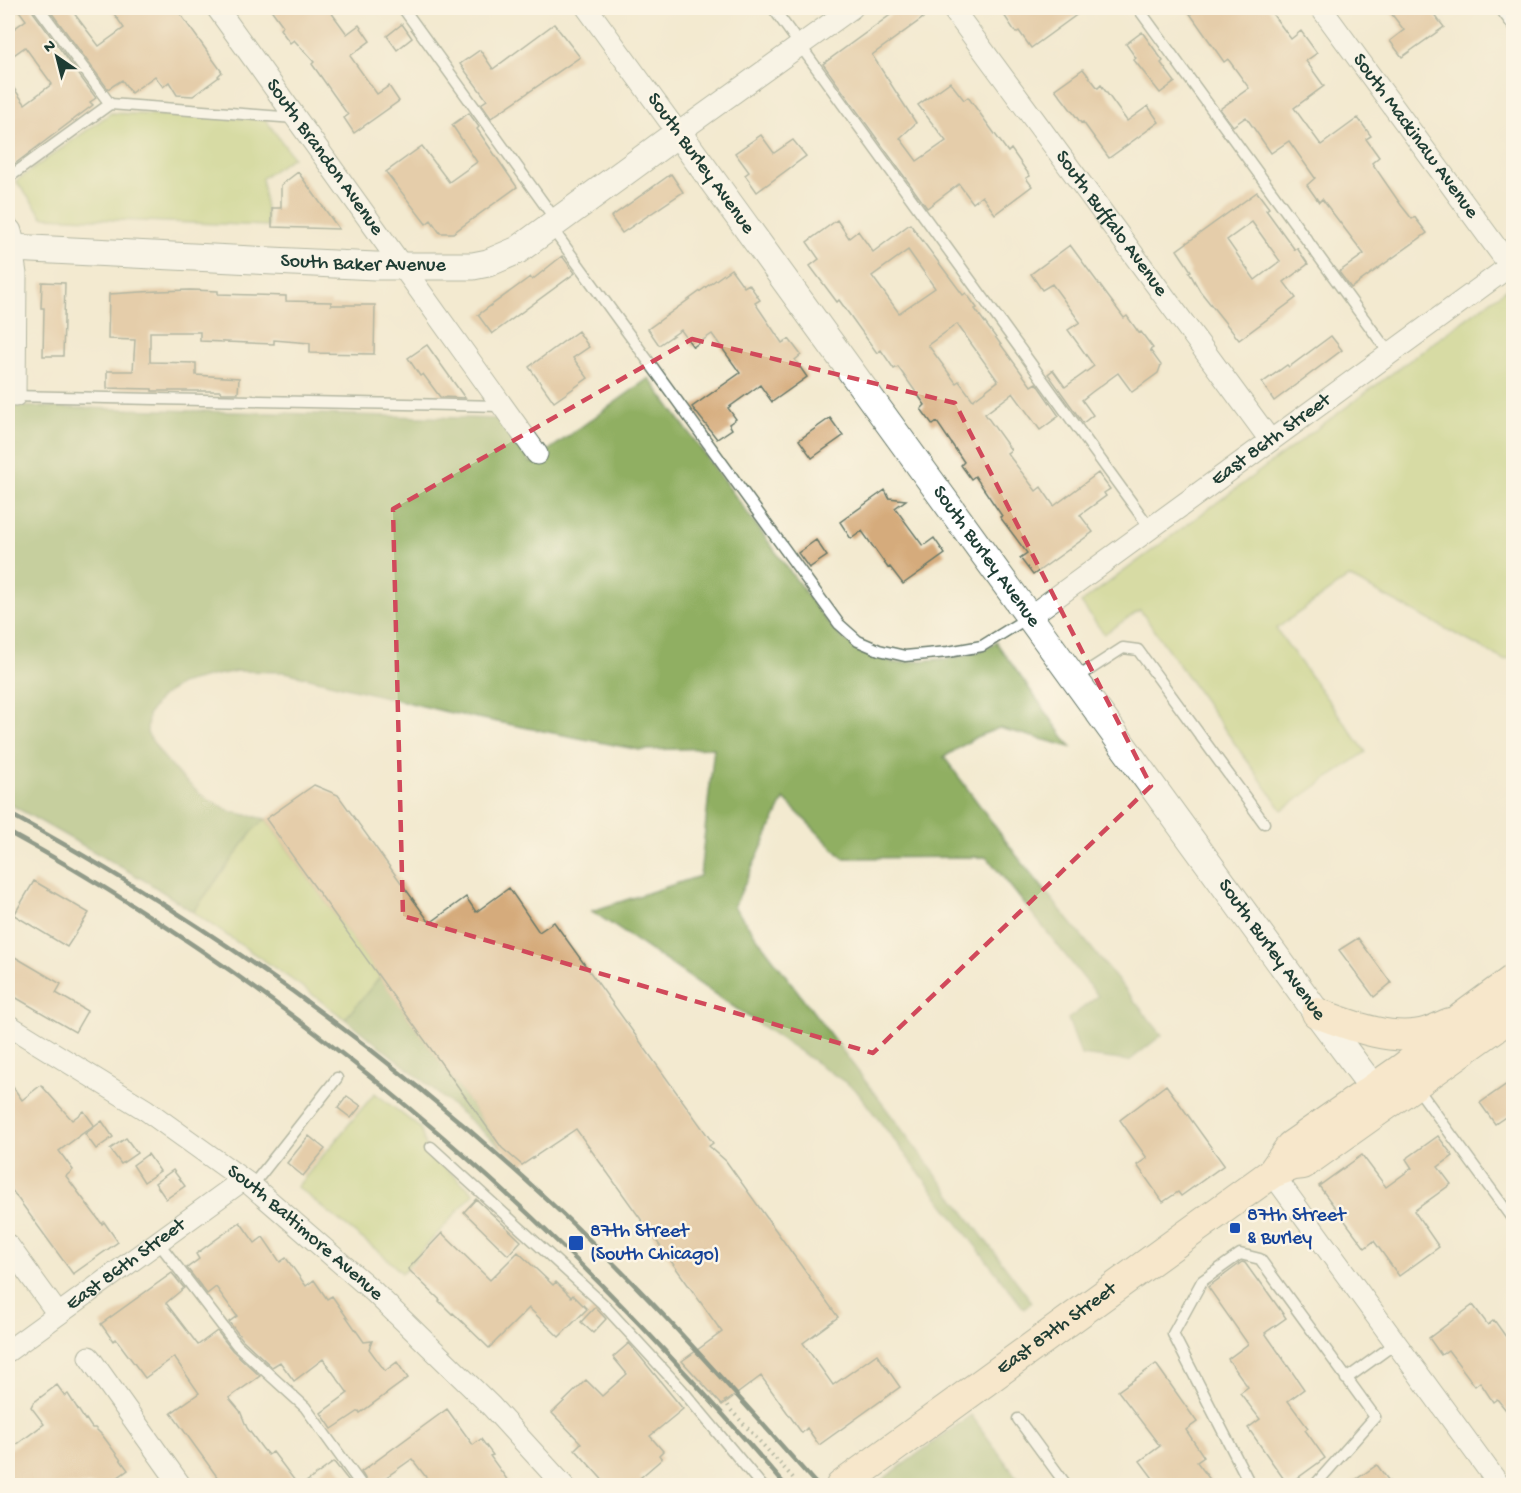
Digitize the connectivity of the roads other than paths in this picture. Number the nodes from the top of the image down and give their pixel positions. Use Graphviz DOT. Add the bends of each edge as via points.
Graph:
graph roads {
  1 [pos="39,8"];
  2 [pos="217,8"];
  3 [pos="403,8"];
  4 [pos="587,8"];
  5 [pos="773,8"];
  6 [pos="852,8"];
  7 [pos="952,8"];
  8 [pos="1138,8"];
  9 [pos="1321,8"];
  10 [pos="1500,8"];
  11 [pos="1514,27"];
  12 [pos="800,45"];
  13 [pos="110,104"];
  14 [pos="296,118"];
  15 [pos="678,133"];
  16 [pos="8,178"];
  17 [pos="554,225"];
  18 [pos="9,243"];
  19 [pos="1511,264"];
  20 [pos="403,267"];
  21 [pos="1389,353"];
  22 [pos="11,396"];
  23 [pos="503,406"];
  24 [pos="1270,440"];
  25 [pos="537,454"];
  26 [pos="1150,528"];
  27 [pos="1029,617"];
  28 [pos="1075,680"];
  29 [pos="1264,823"];
  30 [pos="1514,979"];
  31 [pos="1317,1013"];
  32 [pos="1514,1014"];
  33 [pos="1461,1018"];
  34 [pos="8,1025"];
  35 [pos="1409,1076"];
  36 [pos="337,1078"];
  37 [pos="1379,1097"];
  38 [pos="431,1147"];
  39 [pos="1272,1173"];
  40 [pos="248,1183"];
  41 [pos="1514,1221"];
  42 [pos="158,1242"];
  43 [pos="8,1245"];
  44 [pos="58,1314"];
  45 [pos="1396,1343"];
  46 [pos="8,1351"];
  47 [pos="89,1356"];
  48 [pos="1346,1379"];
  49 [pos="1018,1419"];
  50 [pos="181,1485"];
  51 [pos="362,1485"];
  52 [pos="564,1485"];
  53 [pos="762,1485"];
  54 [pos="841,1485"];
  55 [pos="1066,1485"];
  56 [pos="1251,1485"];
  57 [pos="1314,1485"];
  58 [pos="1500,1485"];
  1 -- 13 [label="lane"];
  2 -- 14 [label="street, South Brandon Avenue"];
  3 -- 17 [label="lane"];
  4 -- 15 [label="street, South Burley Avenue"];
  5 -- 12 [label="lane"];
  6 -- 12 [label="street"];
  7 -- 24 [label="street, South Buffalo Avenue"];
  8 -- 21 [label="lane"];
  9 -- 19 [label="street, South Mackinaw Avenue"];
  10 -- 11 [label="lane"];
  12 -- 15 [label="street"];
  12 -- 26 [label="lane"];
  13 -- 14 [label="lane"];
  13 -- 16 [label="lane"];
  14 -- 20 [label="street, South Brandon Avenue"];
  15 -- 17 [label="street, South Baker Avenue"];
  15 -- 27 [label="street, South Burley Avenue"];
  17 -- 20 [label="street, South Baker Avenue" via="518,250 488,263"];
  17 -- 27 [label="lane" via="839,624 858,642 905,656 948,652 982,646"];
  18 -- 20 [label="street, South Baker Avenue"];
  18 -- 22 [label="street" via="16,274"];
  19 -- 21 [label="street, East 86th Street"];
  20 -- 23 [label="street, South Brandon Avenue"];
  21 -- 24 [label="street, East 86th Street"];
  22 -- 23 [label="lane"];
  23 -- 25 [label="street, South Brandon Avenue"];
  24 -- 26 [label="street, East 86th Street"];
  26 -- 27 [label="street, East 86th Street"];
  27 -- 28 [label="street, South Burley Avenue"];
  28 -- 29 [label="lane" via="1123,648 1138,650"];
  28 -- 31 [label="street, South Burley Avenue"];
  30 -- 33 [label="main road, East 87th Street"];
  31 -- 33 [label="main road" via="1360,1029 1409,1035 1426,1033"];
  31 -- 37 [label="street, South Burley Avenue"];
  32 -- 35 [label="main road, East 87th Street"];
  33 -- 35 [label="main road, East 87th Street"];
  34 -- 40 [label="street, South Baltimore Avenue" via="146,1110"];
  35 -- 37 [label="main road, East 87th Street"];
  35 -- 41 [label="lane"];
  36 -- 40 [label="lane"];
  37 -- 39 [label="main road, East 87th Street" via="1303,1164"];
  38 -- 53 [label="lane" via="602,1303"];
  39 -- 45 [label="street"];
  39 -- 54 [label="main road, East 87th Street"];
  40 -- 42 [label="street, East 86th Street"];
  40 -- 52 [label="street, South Baltimore Avenue" via="374,1292 491,1406"];
  42 -- 44 [label="street, East 86th Street"];
  42 -- 51 [label="lane" via="237,1345 305,1407"];
  43 -- 44 [label="street"];
  44 -- 46 [label="street, East 86th Street"];
  45 -- 48 [label="lane"];
  45 -- 58 [label="street"];
  47 -- 50 [label="street"];
  48 -- 56 [label="lane" via="1260,1259 1240,1254 1202,1281 1173,1334"];
  48 -- 57 [label="lane" via="1375,1417"];
  49 -- 55 [label="lane"];
}
